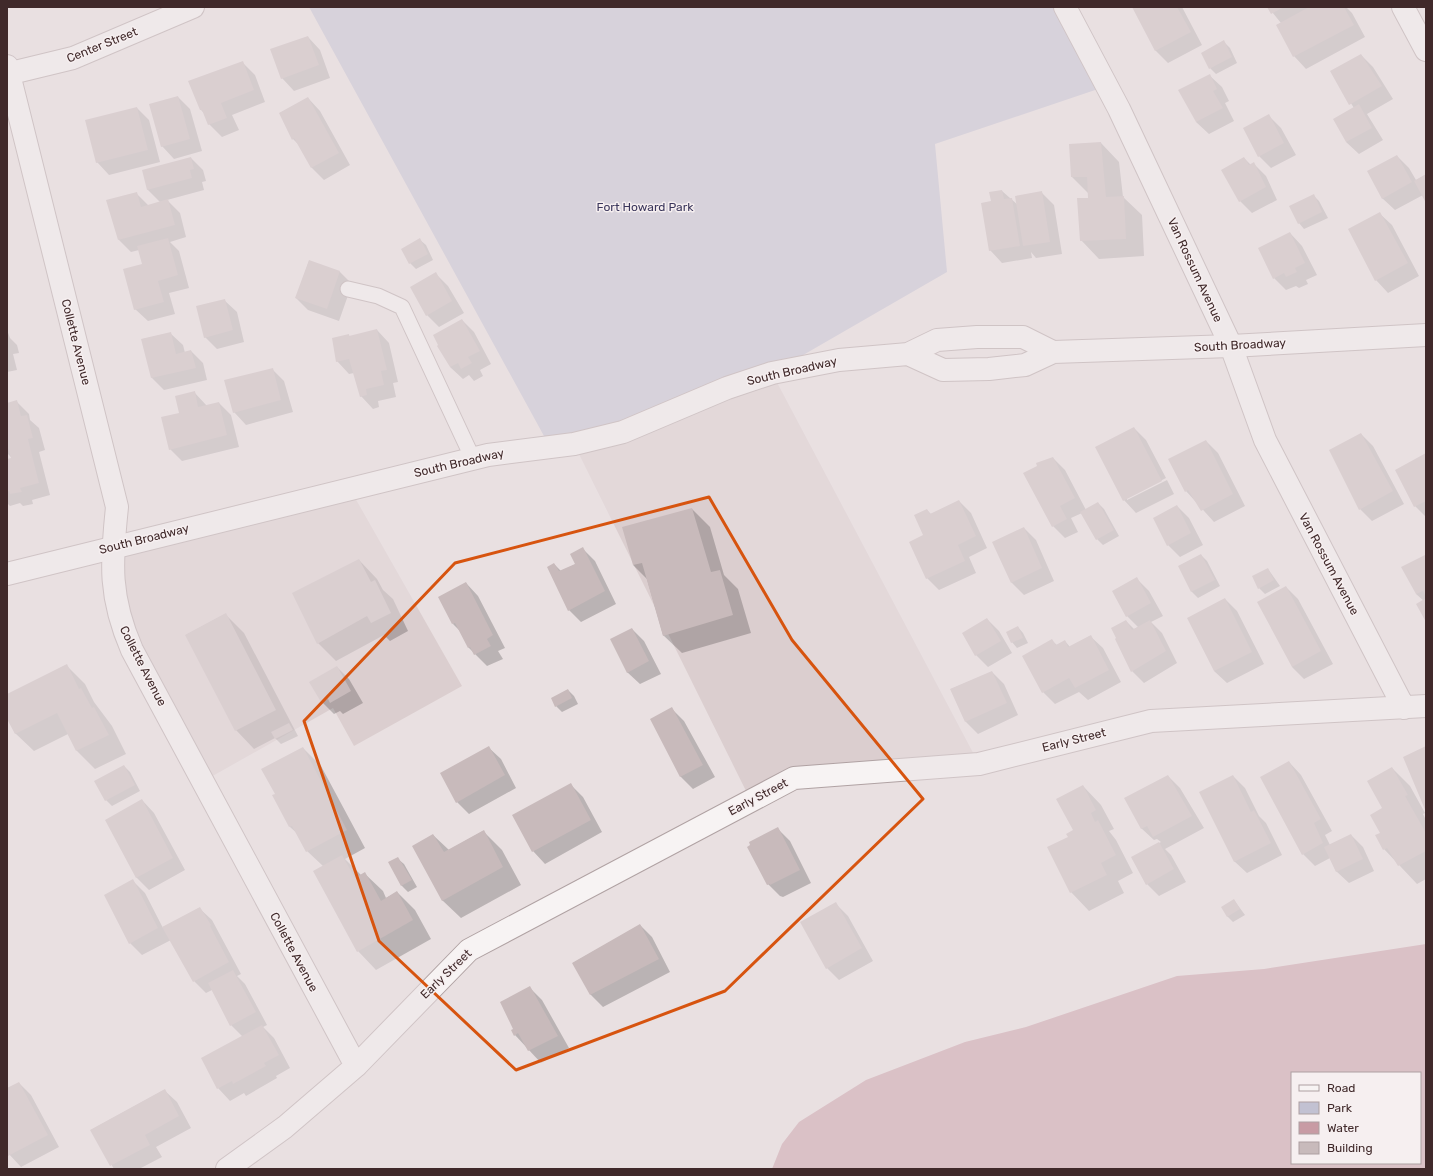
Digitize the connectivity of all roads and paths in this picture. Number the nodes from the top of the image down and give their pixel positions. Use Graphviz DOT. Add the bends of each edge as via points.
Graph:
graph roads {
  1 [pos="194,7"];
  2 [pos="1065,7"];
  3 [pos="1404,7"];
  4 [pos="1426,50"];
  5 [pos="8,71"];
  6 [pos="348,289"];
  7 [pos="1426,335"];
  8 [pos="1231,346"];
  9 [pos="1053,352"];
  10 [pos="908,354"];
  11 [pos="473,459"];
  12 [pos="113,546"];
  13 [pos="7,574"];
  14 [pos="1426,706"];
  15 [pos="1404,708"];
  16 [pos="356,1066"];
  17 [pos="227,1169"];
  1 -- 5 [label="street, Center Street" via="73,58"];
  2 -- 8 [label="street, Van Rossum Avenue" via="1119,110"];
  3 -- 4 [label="street"];
  5 -- 12 [label="street, Collette Avenue" via="117,507"];
  6 -- 11 [label="lane" via="378,296 402,307"];
  7 -- 8 [label="street, South Broadway"];
  8 -- 9 [label="street, South Broadway"];
  8 -- 15 [label="street, Van Rossum Avenue" via="1265,440"];
  9 -- 10 [label="street, South Broadway" via="1025,365 943,370"];
  9 -- 10 [label="street, South Broadway" via="1024,337 990,336 937,340"];
  10 -- 11 [label="street, South Broadway" via="839,360 772,373 727,388 623,432 574,444"];
  11 -- 12 [label="street, South Broadway"];
  12 -- 13 [label="street, South Broadway"];
  12 -- 16 [label="street, Collette Avenue" via="113,590 121,624 132,650"];
  14 -- 15 [label="street, Early Street"];
  15 -- 16 [label="street, Early Street" via="1151,721 979,764 794,778 469,950"];
  16 -- 17 [label="street, Early Street" via="286,1127"];
}
